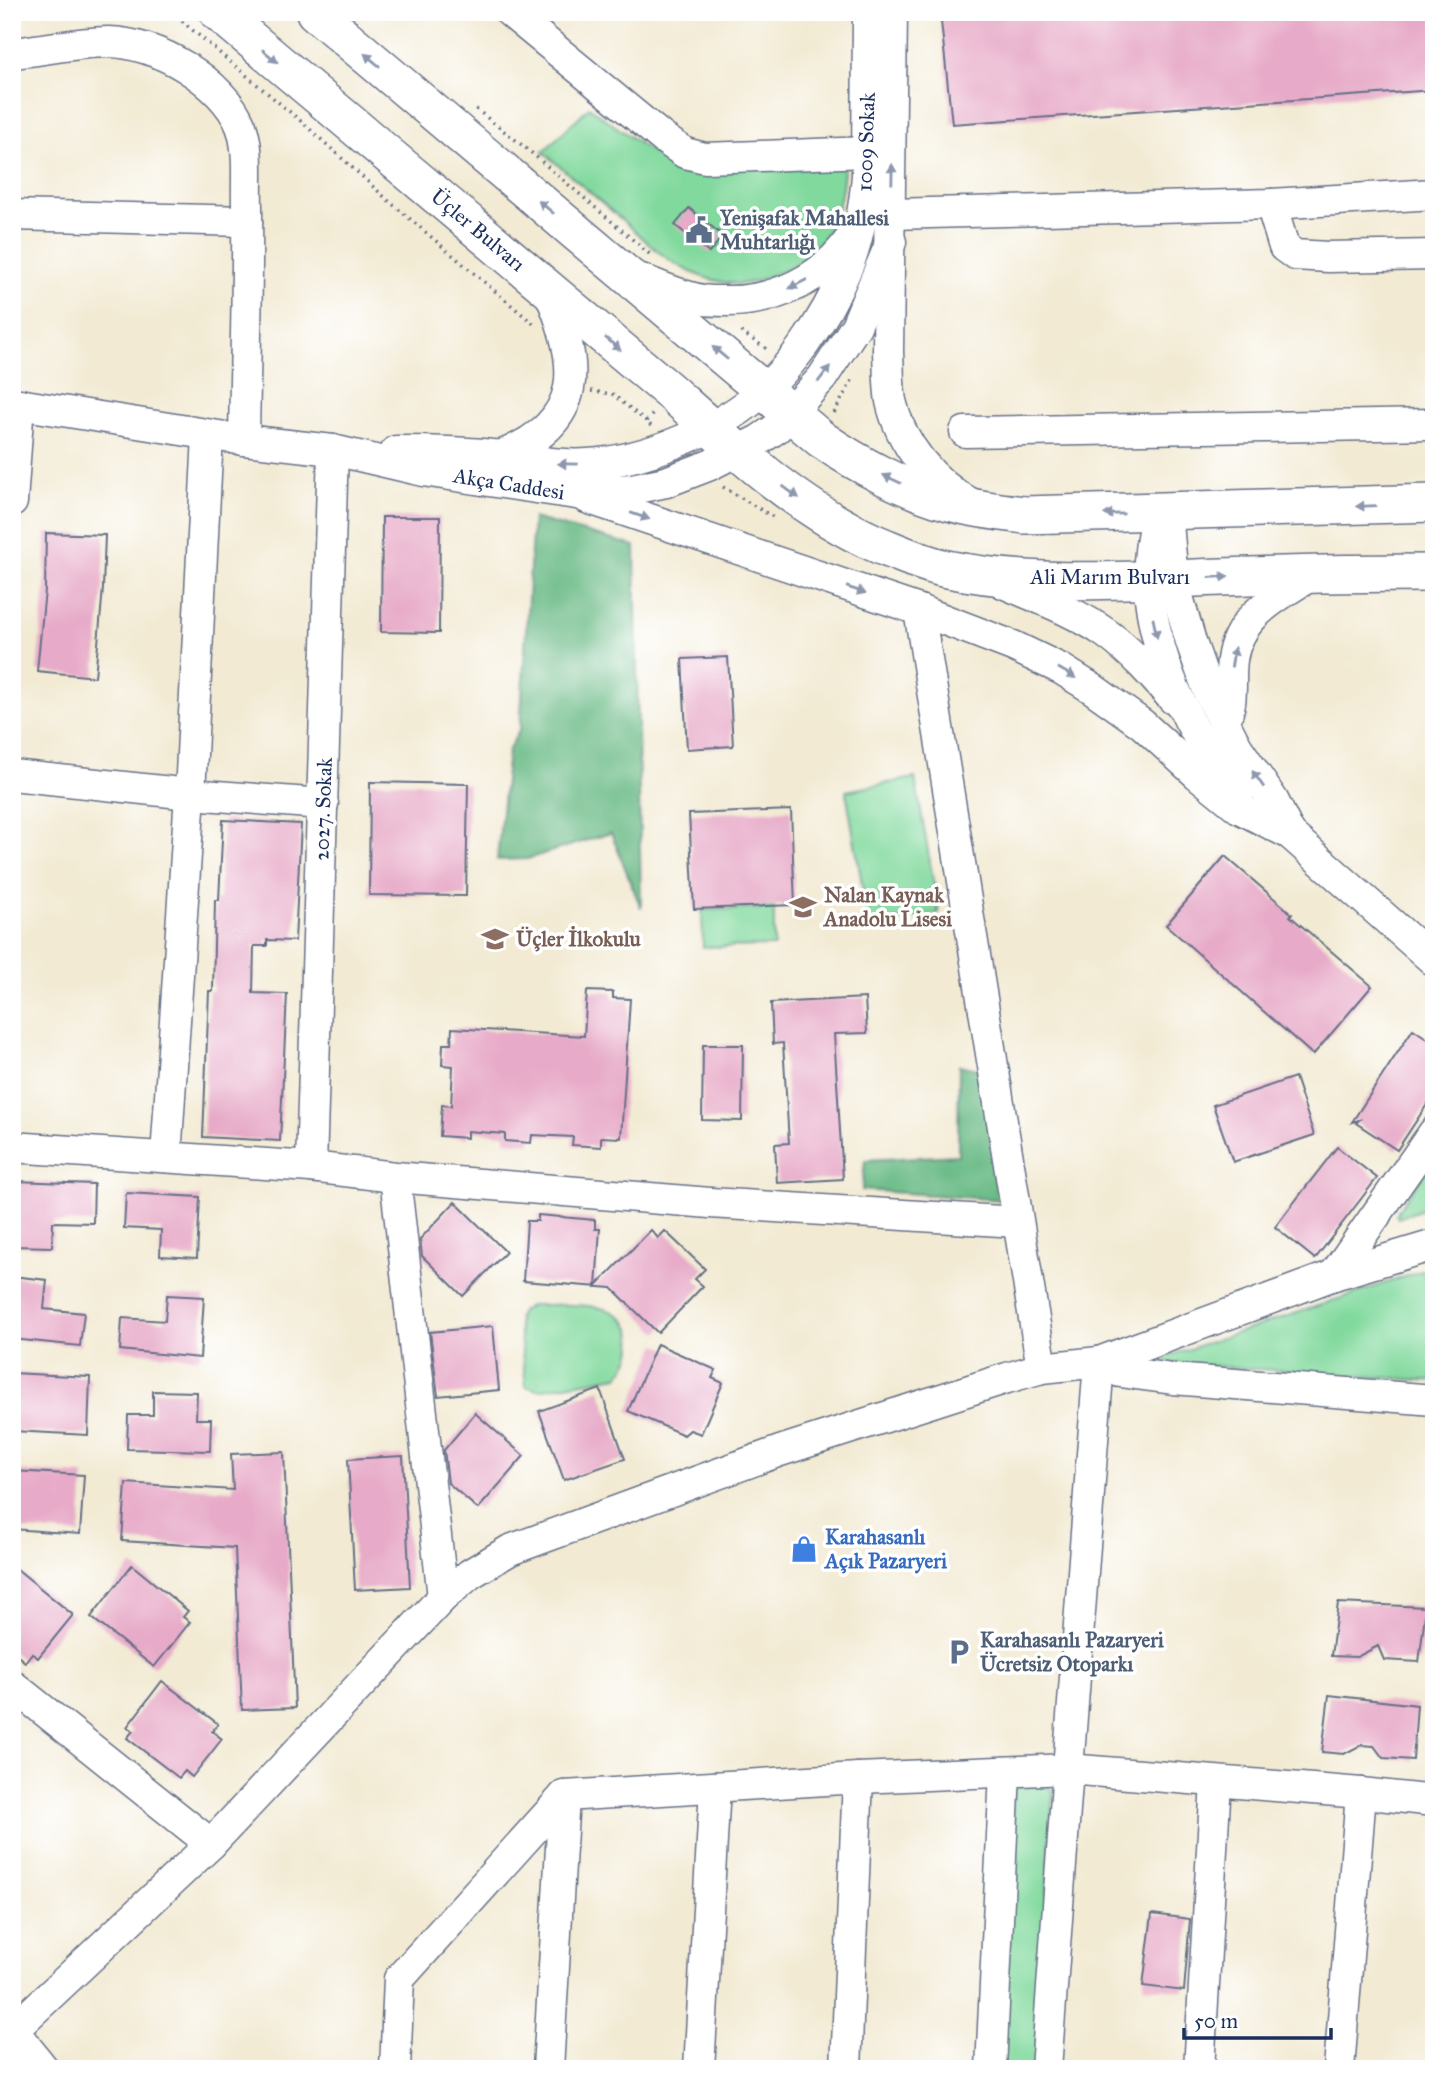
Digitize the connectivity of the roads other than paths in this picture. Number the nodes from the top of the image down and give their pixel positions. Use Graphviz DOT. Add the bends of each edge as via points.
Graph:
graph roads {
  1 [pos="218,12"];
  2 [pos="314,12"];
  3 [pos="510,12"];
  4 [pos="868,12"];
  5 [pos="892,12"];
  6 [pos="12,53"];
  7 [pos="868,152"];
  8 [pos="1434,194"];
  9 [pos="1272,204"];
  10 [pos="863,208"];
  11 [pos="12,215"];
  12 [pos="247,220"];
  13 [pos="891,228"];
  14 [pos="1434,255"];
  15 [pos="642,268"];
  16 [pos="548,289"];
  17 [pos="777,402"];
  18 [pos="16,403"];
  19 [pos="1434,424"];
  20 [pos="965,432"];
  21 [pos="208,435"];
  22 [pos="723,439"];
  23 [pos="244,440"];
  24 [pos="333,450"];
  25 [pos="500,456"];
  26 [pos="576,494"];
  27 [pos="12,502"];
  28 [pos="1434,503"];
  29 [pos="985,511"];
  30 [pos="1162,512"];
  31 [pos="1314,573"];
  32 [pos="1434,573"];
  33 [pos="984,574"];
  34 [pos="1161,579"];
  35 [pos="919,610"];
  36 [pos="1191,721"];
  37 [pos="1224,724"];
  38 [pos="12,775"];
  39 [pos="190,794"];
  40 [pos="323,804"];
  41 [pos="1279,828"];
  42 [pos="1434,961"];
  43 [pos="1434,1132"];
  44 [pos="12,1147"];
  45 [pos="166,1157"];
  46 [pos="311,1167"];
  47 [pos="395,1177"];
  48 [pos="1017,1222"];
  49 [pos="1434,1245"];
  50 [pos="1334,1275"];
  51 [pos="1099,1362"];
  52 [pos="1042,1368"];
  53 [pos="1434,1400"];
  54 [pos="443,1597"];
  55 [pos="12,1685"];
  56 [pos="1068,1769"];
  57 [pos="1004,1772"];
  58 [pos="858,1779"];
  59 [pos="1216,1782"];
  60 [pos="715,1787"];
  61 [pos="1361,1793"];
  62 [pos="564,1796"];
  63 [pos="1434,1801"];
  64 [pos="211,1844"];
  65 [pos="13,2030"];
  66 [pos="44,2069"];
  67 [pos="395,2069"];
  68 [pos="548,2069"];
  69 [pos="699,2069"];
  70 [pos="846,2069"];
  71 [pos="991,2069"];
  72 [pos="1046,2069"];
  73 [pos="1199,2069"];
  74 [pos="1339,2069"];
  1 -- 16 [label="main road, Üçler Bulvarı, one-way"];
  15 -- 2 [label="main road, one-way"];
  3 -- 7 [label="street" via="685,153 705,158"];
  4 -- 7 [label="street, 1009 Sokak"];
  13 -- 5 [label="street, 1009 Sokak, one-way"];
  6 -- 12 [label="street" via="108,42 166,56 205,78 240,124 245,141"];
  7 -- 10 [label="street, 1009 Sokak"];
  8 -- 9 [label="street"];
  9 -- 13 [label="street"];
  9 -- 14 [label="street" via="1284,247 1296,255"];
  10 -- 13 [label="street"];
  10 -- 15 [label="street, one-way" via="842,251 809,278 774,295 755,300 704,300"];
  10 -- 17 [label="street, 1009 Sokak" via="847,269 797,353"];
  11 -- 12 [label="street"];
  12 -- 23 [label="street"];
  17 -- 13 [label="street, Akça Caddesi, one-way" via="822,378 856,326"];
  13 -- 29 [label="street, 1009 Sokak" via="889,374 898,423 923,464 961,498"];
  17 -- 15 [label="main road, one-way"];
  16 -- 22 [label="main road, Üçler Bulvarı, one-way"];
  16 -- 25 [label="street" via="570,358 566,403 549,426 523,447"];
  17 -- 22 [label="street, Akça Caddesi" via="777,428 759,440"];
  29 -- 17 [label="main road, one-way" via="947,502 869,468 835,449"];
  18 -- 21 [label="street, Akça Caddesi"];
  18 -- 27 [label="street"];
  19 -- 20 [label="street"];
  21 -- 23 [label="street, Akça Caddesi"];
  21 -- 39 [label="street"];
  22 -- 25 [label="street, one-way" via="610,462 559,464"];
  22 -- 26 [label="street, Akça Caddesi" via="710,465 666,482"];
  22 -- 33 [label="main road, Ali Marım Bulvarı, one-way" via="839,525 945,568"];
  23 -- 24 [label="street, Akça Caddesi"];
  24 -- 25 [label="street"];
  24 -- 26 [label="street, Akça Caddesi" via="423,471"];
  24 -- 40 [label="street, 2027. Sokak"];
  26 -- 35 [label="street, one-way"];
  28 -- 30 [label="main road, one-way"];
  30 -- 29 [label="main road, one-way" via="1025,515"];
  30 -- 34 [label="street"];
  31 -- 32 [label="main road, Ali Marım Bulvarı"];
  34 -- 31 [label="main road, Ali Marım Bulvarı, one-way"];
  37 -- 31 [label="street, one-way" via="1230,704 1232,659 1243,627 1260,608"];
  33 -- 34 [label="main road, Ali Marım Bulvarı" via="1065,582"];
  33 -- 36 [label="street" via="1105,632 1132,654"];
  34 -- 36 [label="street, one-way" via="1149,597 1158,640"];
  34 -- 37 [label="street"];
  35 -- 41 [label="street, one-way" via="1060,669 1142,724 1239,808"];
  35 -- 48 [label="street"];
  36 -- 41 [label="street" via="1226,779"];
  41 -- 37 [label="street, one-way" via="1273,800"];
  38 -- 39 [label="street"];
  39 -- 40 [label="street"];
  39 -- 45 [label="street"];
  40 -- 46 [label="street, 2027. Sokak"];
  41 -- 42 [label="street"];
  43 -- 50 [label="street"];
  44 -- 45 [label="street"];
  45 -- 46 [label="street"];
  46 -- 47 [label="street"];
  47 -- 48 [label="street"];
  47 -- 54 [label="street"];
  48 -- 52 [label="street"];
  49 -- 50 [label="street"];
  50 -- 51 [label="street"];
  51 -- 52 [label="street"];
  51 -- 53 [label="street" via="1120,1372 1173,1379"];
  51 -- 56 [label="street"];
  52 -- 54 [label="street" via="780,1451 510,1550"];
  54 -- 64 [label="street"];
  55 -- 64 [label="street"];
  56 -- 57 [label="street"];
  56 -- 59 [label="street"];
  56 -- 72 [label="street"];
  57 -- 58 [label="street"];
  57 -- 71 [label="street"];
  58 -- 60 [label="street"];
  58 -- 70 [label="street"];
  59 -- 61 [label="street"];
  59 -- 73 [label="street"];
  60 -- 62 [label="street"];
  60 -- 69 [label="street"];
  61 -- 63 [label="street"];
  61 -- 74 [label="street"];
  62 -- 67 [label="street" via="400,1979"];
  62 -- 68 [label="street"];
  64 -- 65 [label="street"];
  65 -- 66 [label="street"];
}
